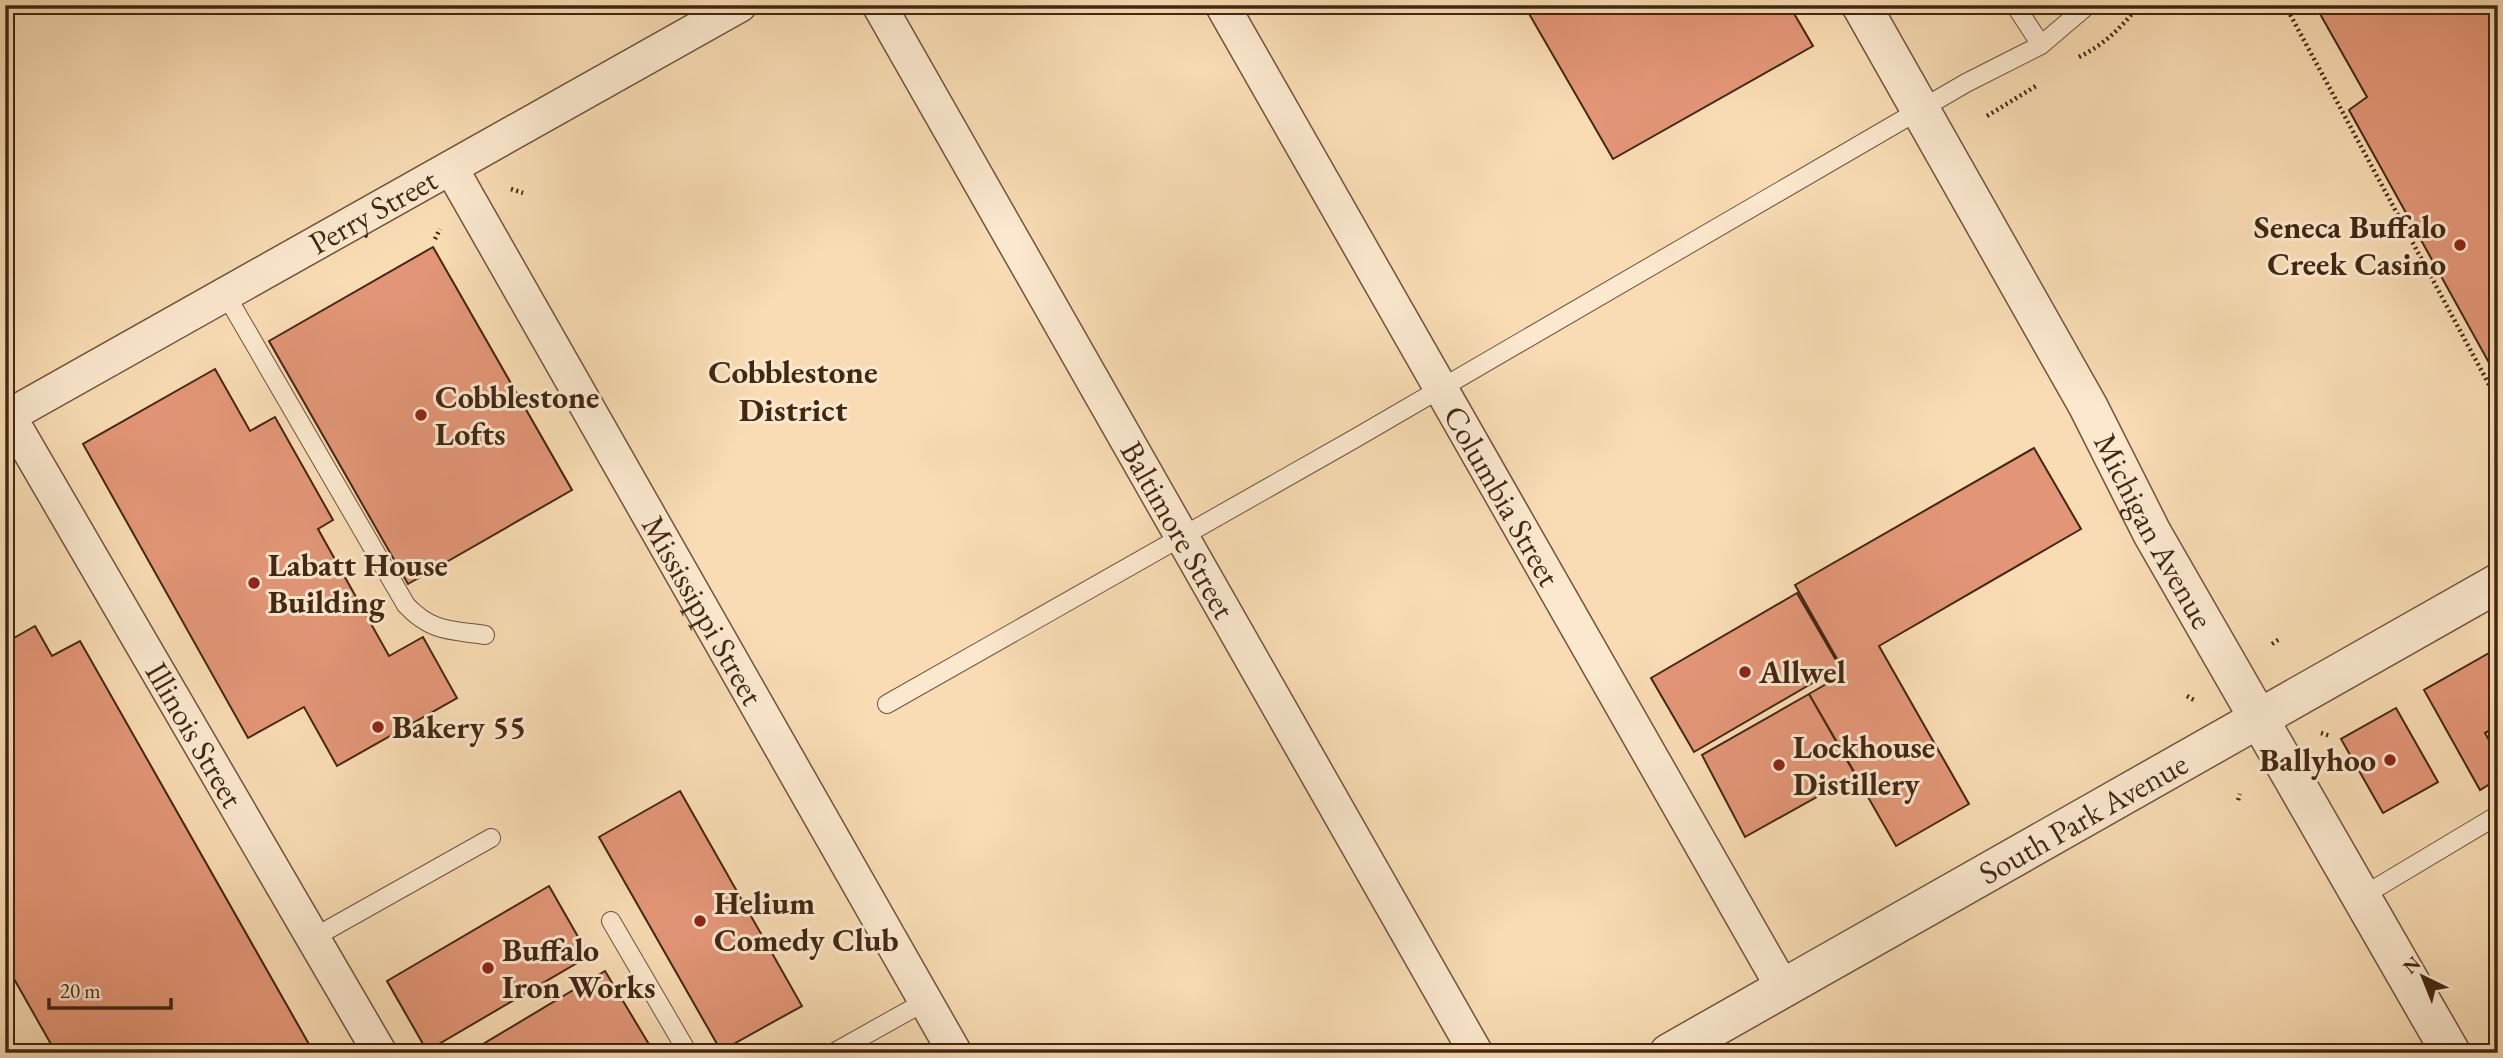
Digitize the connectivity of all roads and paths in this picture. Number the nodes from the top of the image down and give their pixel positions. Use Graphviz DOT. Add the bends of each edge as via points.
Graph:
graph roads {
  1 [pos="740,5"];
  2 [pos="879,5"];
  3 [pos="1222,5"];
  4 [pos="1861,5"];
  5 [pos="2015,5"];
  6 [pos="2088,5"];
  7 [pos="2139,5"];
  8 [pos="2285,5"];
  9 [pos="2041,46"];
  10 [pos="2079,57"];
  11 [pos="2036,86"];
  12 [pos="1921,110"];
  13 [pos="1987,116"];
  14 [pos="452,168"];
  15 [pos="511,190"];
  16 [pos="523,193"];
  17 [pos="440,229"];
  18 [pos="435,239"];
  19 [pos="226,295"];
  20 [pos="1441,389"];
  21 [pos="2493,392"];
  22 [pos="7,417"];
  23 [pos="1182,536"];
  24 [pos="2498,583"];
  25 [pos="485,635"];
  26 [pos="2281,638"];
  27 [pos="2272,644"];
  28 [pos="2187,696"];
  29 [pos="2194,700"];
  30 [pos="887,704"];
  31 [pos="2258,719"];
  32 [pos="2321,733"];
  33 [pos="2330,736"];
  34 [pos="2498,815"];
  35 [pos="491,838"];
  36 [pos="2361,897"];
  37 [pos="611,921"];
  38 [pos="313,937"];
  39 [pos="1783,988"];
  40 [pos="926,1001"];
  41 [pos="380,1053"];
  42 [pos="688,1053"];
  43 [pos="833,1053"];
  44 [pos="956,1053"];
  45 [pos="1476,1053"];
  46 [pos="1669,1053"];
  47 [pos="2451,1053"];
  1 -- 14 [label="street, Perry Street"];
  2 -- 23 [label="street, Baltimore Street"];
  3 -- 20 [label="street, Columbia Street"];
  4 -- 12 [label="street, Michigan Avenue"];
  5 -- 9 [label="lane"];
  6 -- 9 [label="lane"];
  7 -- 10 [label="path" via="2120,29"];
  8 -- 21 [label="path"];
  9 -- 12 [label="lane"];
  11 -- 13 [label="path"];
  12 -- 20 [label="lane"];
  12 -- 31 [label="street, Michigan Avenue"];
  14 -- 19 [label="street, Perry Street"];
  14 -- 40 [label="street, Mississippi Street"];
  15 -- 16 [label="path"];
  17 -- 18 [label="path"];
  19 -- 22 [label="street, Perry Street"];
  19 -- 25 [label="lane" via="406,605 434,627"];
  20 -- 23 [label="lane"];
  20 -- 39 [label="street, Columbia Street"];
  22 -- 38 [label="street, Illinois Street"];
  23 -- 30 [label="lane"];
  23 -- 45 [label="street, Baltimore Street"];
  24 -- 31 [label="street, South Park Avenue"];
  26 -- 27 [label="path"];
  28 -- 29 [label="path"];
  31 -- 36 [label="street, Michigan Avenue"];
  31 -- 39 [label="street, South Park Avenue"];
  32 -- 33 [label="path"];
  34 -- 36 [label="lane"];
  35 -- 38 [label="lane"];
  36 -- 47 [label="street, Michigan Avenue"];
  37 -- 42 [label="lane"];
  38 -- 41 [label="street, Illinois Street"];
  39 -- 46 [label="street, South Park Avenue"];
  40 -- 43 [label="lane"];
  40 -- 44 [label="street, Mississippi Street"];
}
